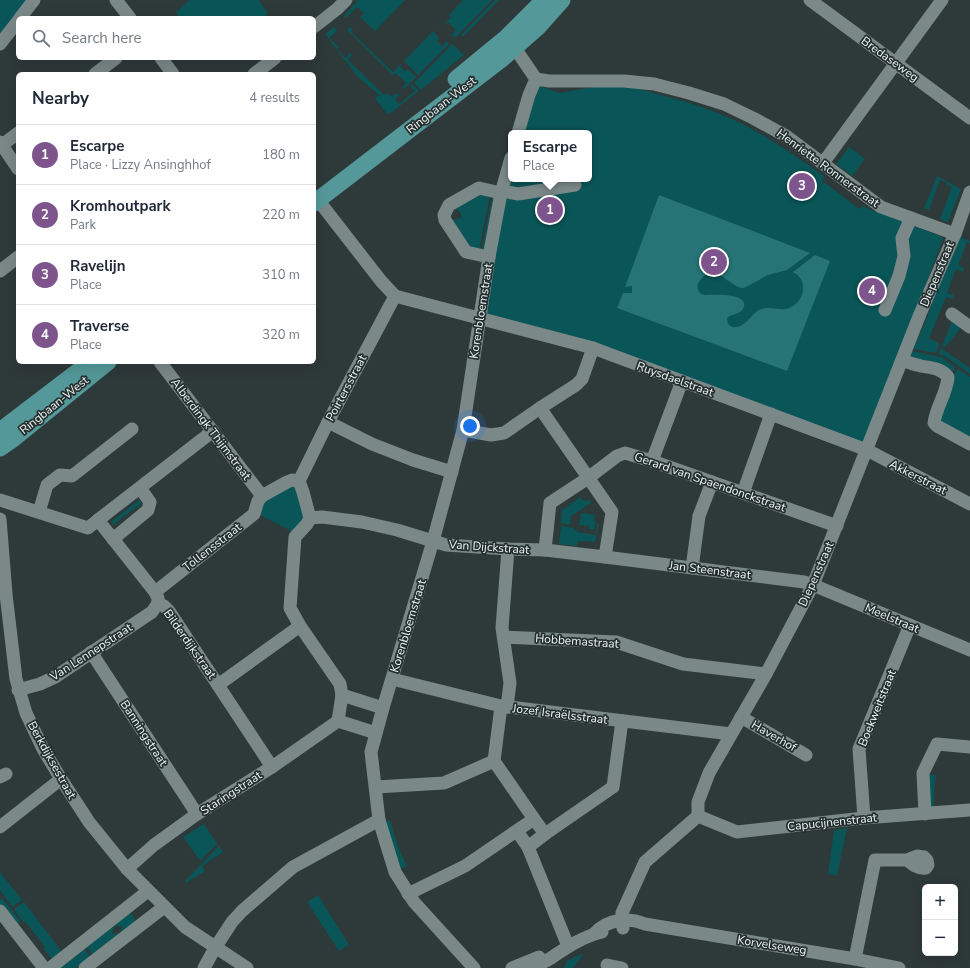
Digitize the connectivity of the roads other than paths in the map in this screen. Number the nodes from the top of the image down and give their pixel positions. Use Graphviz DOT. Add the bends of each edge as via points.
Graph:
graph roads {
  1 [pos="34,0"];
  2 [pos="116,0"];
  3 [pos="346,0"];
  4 [pos="544,0"];
  5 [pos="562,0"];
  6 [pos="810,0"];
  7 [pos="942,0"];
  8 [pos="22,16"];
  9 [pos="128,16"];
  10 [pos="16,24"];
  11 [pos="316,26"];
  12 [pos="510,43"];
  13 [pos="0,44"];
  14 [pos="113,60"];
  15 [pos="162,60"];
  16 [pos="272,60"];
  17 [pos="895,63"];
  18 [pos="98,72"];
  19 [pos="172,72"];
  20 [pos="257,72"];
  21 [pos="536,79"];
  22 [pos="970,118"];
  23 [pos="519,130"];
  24 [pos="16,134"];
  25 [pos="1,144"];
  26 [pos="822,163"];
  27 [pos="16,166"];
  28 [pos="508,168"];
  29 [pos="575,185"];
  30 [pos="501,192"];
  31 [pos="970,192"];
  32 [pos="316,196"];
  33 [pos="316,198"];
  34 [pos="911,218"];
  35 [pos="955,234"];
  36 [pos="489,257"];
  37 [pos="16,259"];
  38 [pos="0,271"];
  39 [pos="395,296"];
  40 [pos="886,310"];
  41 [pos="952,314"];
  42 [pos="479,319"];
  43 [pos="970,327"];
  44 [pos="593,348"];
  45 [pos="902,360"];
  46 [pos="87,364"];
  47 [pos="106,364"];
  48 [pos="162,364"];
  49 [pos="682,381"];
  50 [pos="540,408"];
  51 [pos="771,414"];
  52 [pos="328,422"];
  53 [pos="132,430"];
  54 [pos="463,430"];
  55 [pos="0,431"];
  56 [pos="213,431"];
  57 [pos="970,444"];
  58 [pos="0,448"];
  59 [pos="867,450"];
  60 [pos="652,462"];
  61 [pos="452,472"];
  62 [pos="588,478"];
  63 [pos="299,481"];
  64 [pos="712,482"];
  65 [pos="140,488"];
  66 [pos="743,493"];
  67 [pos="262,496"];
  68 [pos="0,500"];
  69 [pos="970,504"];
  70 [pos="39,512"];
  71 [pos="0,518"];
  72 [pos="310,518"];
  73 [pos="98,520"];
  74 [pos="837,526"];
  75 [pos="112,539"];
  76 [pos="433,541"];
  77 [pos="508,549"];
  78 [pos="545,550"];
  79 [pos="606,557"];
  80 [pos="692,568"];
  81 [pos="814,585"];
  82 [pos="3,594"];
  83 [pos="156,598"];
  84 [pos="910,625"];
  85 [pos="300,626"];
  86 [pos="504,637"];
  87 [pos="970,650"];
  88 [pos="91,652"];
  89 [pos="766,674"];
  90 [pos="392,679"];
  91 [pos="218,685"];
  92 [pos="18,690"];
  93 [pos="342,695"];
  94 [pos="504,707"];
  95 [pos="383,708"];
  96 [pos="741,718"];
  97 [pos="338,721"];
  98 [pos="622,721"];
  99 [pos="376,733"];
  100 [pos="731,734"];
  101 [pos="970,747"];
  102 [pos="806,755"];
  103 [pos="494,761"];
  104 [pos="272,767"];
  105 [pos="61,780"];
  106 [pos="376,787"];
  107 [pos="970,810"];
  108 [pos="197,814"];
  109 [pos="925,814"];
  110 [pos="698,816"];
  111 [pos="864,818"];
  112 [pos="534,819"];
  113 [pos="379,820"];
  114 [pos="0,827"];
  115 [pos="517,831"];
  116 [pos="545,834"];
  117 [pos="528,847"];
  118 [pos="907,860"];
  119 [pos="127,869"];
  120 [pos="148,891"];
  121 [pos="408,894"];
  122 [pos="164,907"];
  123 [pos="1,914"];
  124 [pos="622,924"];
  125 [pos="215,948"];
  126 [pos="563,949"];
  127 [pos="855,959"];
  128 [pos="94,965"];
  129 [pos="536,965"];
  130 [pos="606,965"];
  131 [pos="44,968"];
  132 [pos="50,968"];
  133 [pos="204,968"];
  134 [pos="247,968"];
  135 [pos="474,968"];
  136 [pos="512,968"];
  137 [pos="553,968"];
  138 [pos="622,968"];
  139 [pos="899,968"];
  1 -- 8 [label="street"];
  2 -- 9 [label="street"];
  3 -- 11 [label="street"];
  4 -- 12 [label="main road, Ringbaan-West"];
  5 -- 12 [label="main road, Ringbaan-West" via="537,28"];
  6 -- 17 [label="street, Bredaseweg"];
  7 -- 17 [label="street"];
  10 -- 13 [label="street"];
  12 -- 21 [label="street"];
  12 -- 32 [label="main road, Ringbaan-West"];
  14 -- 18 [label="street"];
  15 -- 19 [label="street"];
  16 -- 20 [label="street"];
  17 -- 22 [label="street, Bredaseweg"];
  17 -- 26 [label="street"];
  21 -- 23 [label="street"];
  21 -- 26 [label="street, Henriette Ronnerstraat" via="624,81 654,84 689,93 724,104 753,118 786,136"];
  24 -- 25 [label="street"];
  25 -- 27 [label="street"];
  26 -- 34 [label="street, Henriette Ronnerstraat" via="881,207"];
  28 -- 30 [label="street, Korenbloemstraat"];
  29 -- 30 [label="street" via="518,194"];
  30 -- 36 [label="street, Korenbloemstraat"];
  30 -- 36 [label="street, Korenbloemstraat" via="479,188 449,205 444,215 466,252"];
  31 -- 35 [label="street, Diepenstraat"];
  33 -- 39 [label="street"];
  34 -- 35 [label="street, Henriette Ronnerstraat"];
  34 -- 40 [label="street" via="902,238 904,256 900,276"];
  35 -- 45 [label="street, Diepenstraat"];
  36 -- 42 [label="street, Korenbloemstraat"];
  37 -- 38 [label="street"];
  39 -- 42 [label="street, Ruysdaelstraat"];
  39 -- 52 [label="street, Poirtersstraat"];
  41 -- 43 [label="street"];
  42 -- 44 [label="street, Ruysdaelstraat"];
  42 -- 54 [label="street, Korenbloemstraat"];
  44 -- 49 [label="street, Ruysdaelstraat"];
  44 -- 50 [label="street" via="582,379"];
  45 -- 57 [label="street" via="933,367 945,373 948,383 934,423"];
  45 -- 59 [label="street, Diepenstraat"];
  46 -- 55 [label="main road, Ringbaan-West"];
  47 -- 58 [label="main road, Ringbaan-West"];
  48 -- 56 [label="street, Alberdingk Thijmstraat"];
  49 -- 51 [label="street, Ruysdaelstraat"];
  49 -- 60 [label="street"];
  50 -- 54 [label="street" via="504,433 491,435"];
  50 -- 62 [label="street"];
  51 -- 59 [label="street, Ruysdaelstraat"];
  51 -- 66 [label="street"];
  52 -- 61 [label="street" via="372,444"];
  52 -- 63 [label="street, Poirtersstraat"];
  53 -- 70 [label="street" via="72,476 60,475 47,485"];
  54 -- 61 [label="street, Korenbloemstraat"];
  56 -- 65 [label="street"];
  56 -- 67 [label="street, Alberdingk Thijmstraat"];
  59 -- 69 [label="street, Akkerstraat"];
  59 -- 74 [label="street, Diepenstraat"];
  60 -- 62 [label="street, Gerard van Spaendonckstraat" via="625,453"];
  60 -- 64 [label="street, Gerard van Spaendonckstraat"];
  61 -- 76 [label="street, Korenbloemstraat"];
  62 -- 78 [label="street" via="550,503"];
  62 -- 79 [label="street" via="612,512"];
  63 -- 67 [label="street" via="287,482"];
  63 -- 72 [label="street"];
  64 -- 66 [label="street, Gerard van Spaendonckstraat"];
  64 -- 80 [label="street" via="699,516"];
  65 -- 73 [label="street"];
  65 -- 75 [label="street" via="150,502 148,510"];
  66 -- 74 [label="street, Gerard van Spaendonckstraat"];
  67 -- 83 [label="street, Tollensstraat" via="254,514"];
  68 -- 70 [label="street"];
  70 -- 73 [label="street" via="88,528"];
  71 -- 82 [label="street, Berkdijksestraat"];
  72 -- 76 [label="street, Van Dijckstraat" via="362,522"];
  72 -- 85 [label="street" via="295,537 290,608"];
  73 -- 75 [label="street, Bilderdijkstraat"];
  74 -- 81 [label="street, Diepenstraat"];
  75 -- 83 [label="street, Bilderdijkstraat"];
  76 -- 77 [label="street, Van Dijckstraat" via="446,545"];
  76 -- 90 [label="street, Korenbloemstraat"];
  77 -- 78 [label="street, Van Dijckstraat"];
  77 -- 86 [label="street" via="502,628"];
  78 -- 79 [label="street, Van Dijckstraat"];
  79 -- 80 [label="street, Jan Steenstraat"];
  80 -- 81 [label="street, Jan Steenstraat"];
  81 -- 84 [label="street, Meelstraat"];
  81 -- 89 [label="street, Diepenstraat"];
  82 -- 92 [label="street, Berkdijksestraat"];
  83 -- 88 [label="street, Van Lennepstraat" via="152,612"];
  83 -- 91 [label="street, Bilderdijkstraat" via="169,611"];
  84 -- 87 [label="street, Meelstraat"];
  84 -- 111 [label="street, Boekweitstraat" via="859,749"];
  85 -- 91 [label="street"];
  85 -- 93 [label="street" via="340,684"];
  86 -- 89 [label="street, Hobbemastraat" via="616,642 683,664"];
  86 -- 94 [label="street" via="510,683"];
  88 -- 92 [label="street, Van Lennepstraat" via="55,677"];
  88 -- 108 [label="street, Banningstraat"];
  89 -- 96 [label="street, Diepenstraat"];
  90 -- 94 [label="street, Jozef Israëlsstraat"];
  90 -- 95 [label="street, Korenbloemstraat"];
  91 -- 104 [label="street, Bilderdijkstraat"];
  92 -- 105 [label="street, Berkdijksestraat" via="43,749"];
  93 -- 95 [label="street"];
  93 -- 97 [label="street"];
  94 -- 98 [label="street, Jozef Israëlsstraat"];
  94 -- 103 [label="street"];
  95 -- 99 [label="street, Korenbloemstraat"];
  96 -- 100 [label="street, Diepenstraat"];
  96 -- 102 [label="street, Haverhof"];
  97 -- 99 [label="street"];
  97 -- 104 [label="street, Staringstraat"];
  98 -- 100 [label="street, Jozef Israëlsstraat"];
  98 -- 116 [label="street" via="613,786"];
  99 -- 106 [label="street, Korenbloemstraat" via="371,752"];
  100 -- 110 [label="street, Diepenstraat" via="709,773 698,802"];
  101 -- 109 [label="street" via="937,744 923,774"];
  103 -- 106 [label="street" via="444,783"];
  103 -- 112 [label="street"];
  104 -- 108 [label="street, Staringstraat"];
  105 -- 114 [label="street"];
  105 -- 119 [label="street, Berkdijksestraat" via="89,822"];
  106 -- 113 [label="street, Korenbloemstraat"];
  107 -- 109 [label="street, Capucijnenstraat"];
  108 -- 119 [label="street, Staringstraat" via="154,845"];
  109 -- 111 [label="street, Capucijnenstraat"];
  110 -- 111 [label="street, Capucijnenstraat" via="737,832"];
  110 -- 124 [label="street" via="645,862 622,912"];
  112 -- 115 [label="street"];
  112 -- 116 [label="street"];
  113 -- 121 [label="street, Korenbloemstraat" via="394,872"];
  113 -- 125 [label="street" via="293,867 232,922"];
  115 -- 117 [label="street"];
  115 -- 121 [label="street" via="465,866"];
  116 -- 117 [label="street"];
  117 -- 126 [label="street"];
  118 -- 127 [label="street" via="875,860"];
  119 -- 120 [label="street, Berkdijksestraat"];
  120 -- 122 [label="street, Berkdijksestraat"];
  120 -- 132 [label="street"];
  121 -- 135 [label="street, Korenbloemstraat"];
  122 -- 125 [label="street, Berkdijksestraat" via="185,927"];
  122 -- 128 [label="street"];
  123 -- 131 [label="street"];
  124 -- 126 [label="street" via="607,923 594,934"];
  124 -- 127 [label="street, Korvelseweg" via="637,921"];
  125 -- 133 [label="street"];
  125 -- 134 [label="street, Berkdijksestraat"];
  126 -- 129 [label="street"];
  126 -- 137 [label="street"];
  127 -- 139 [label="street, Korvelseweg"];
  129 -- 136 [label="street"];
  130 -- 138 [label="street"];
}
